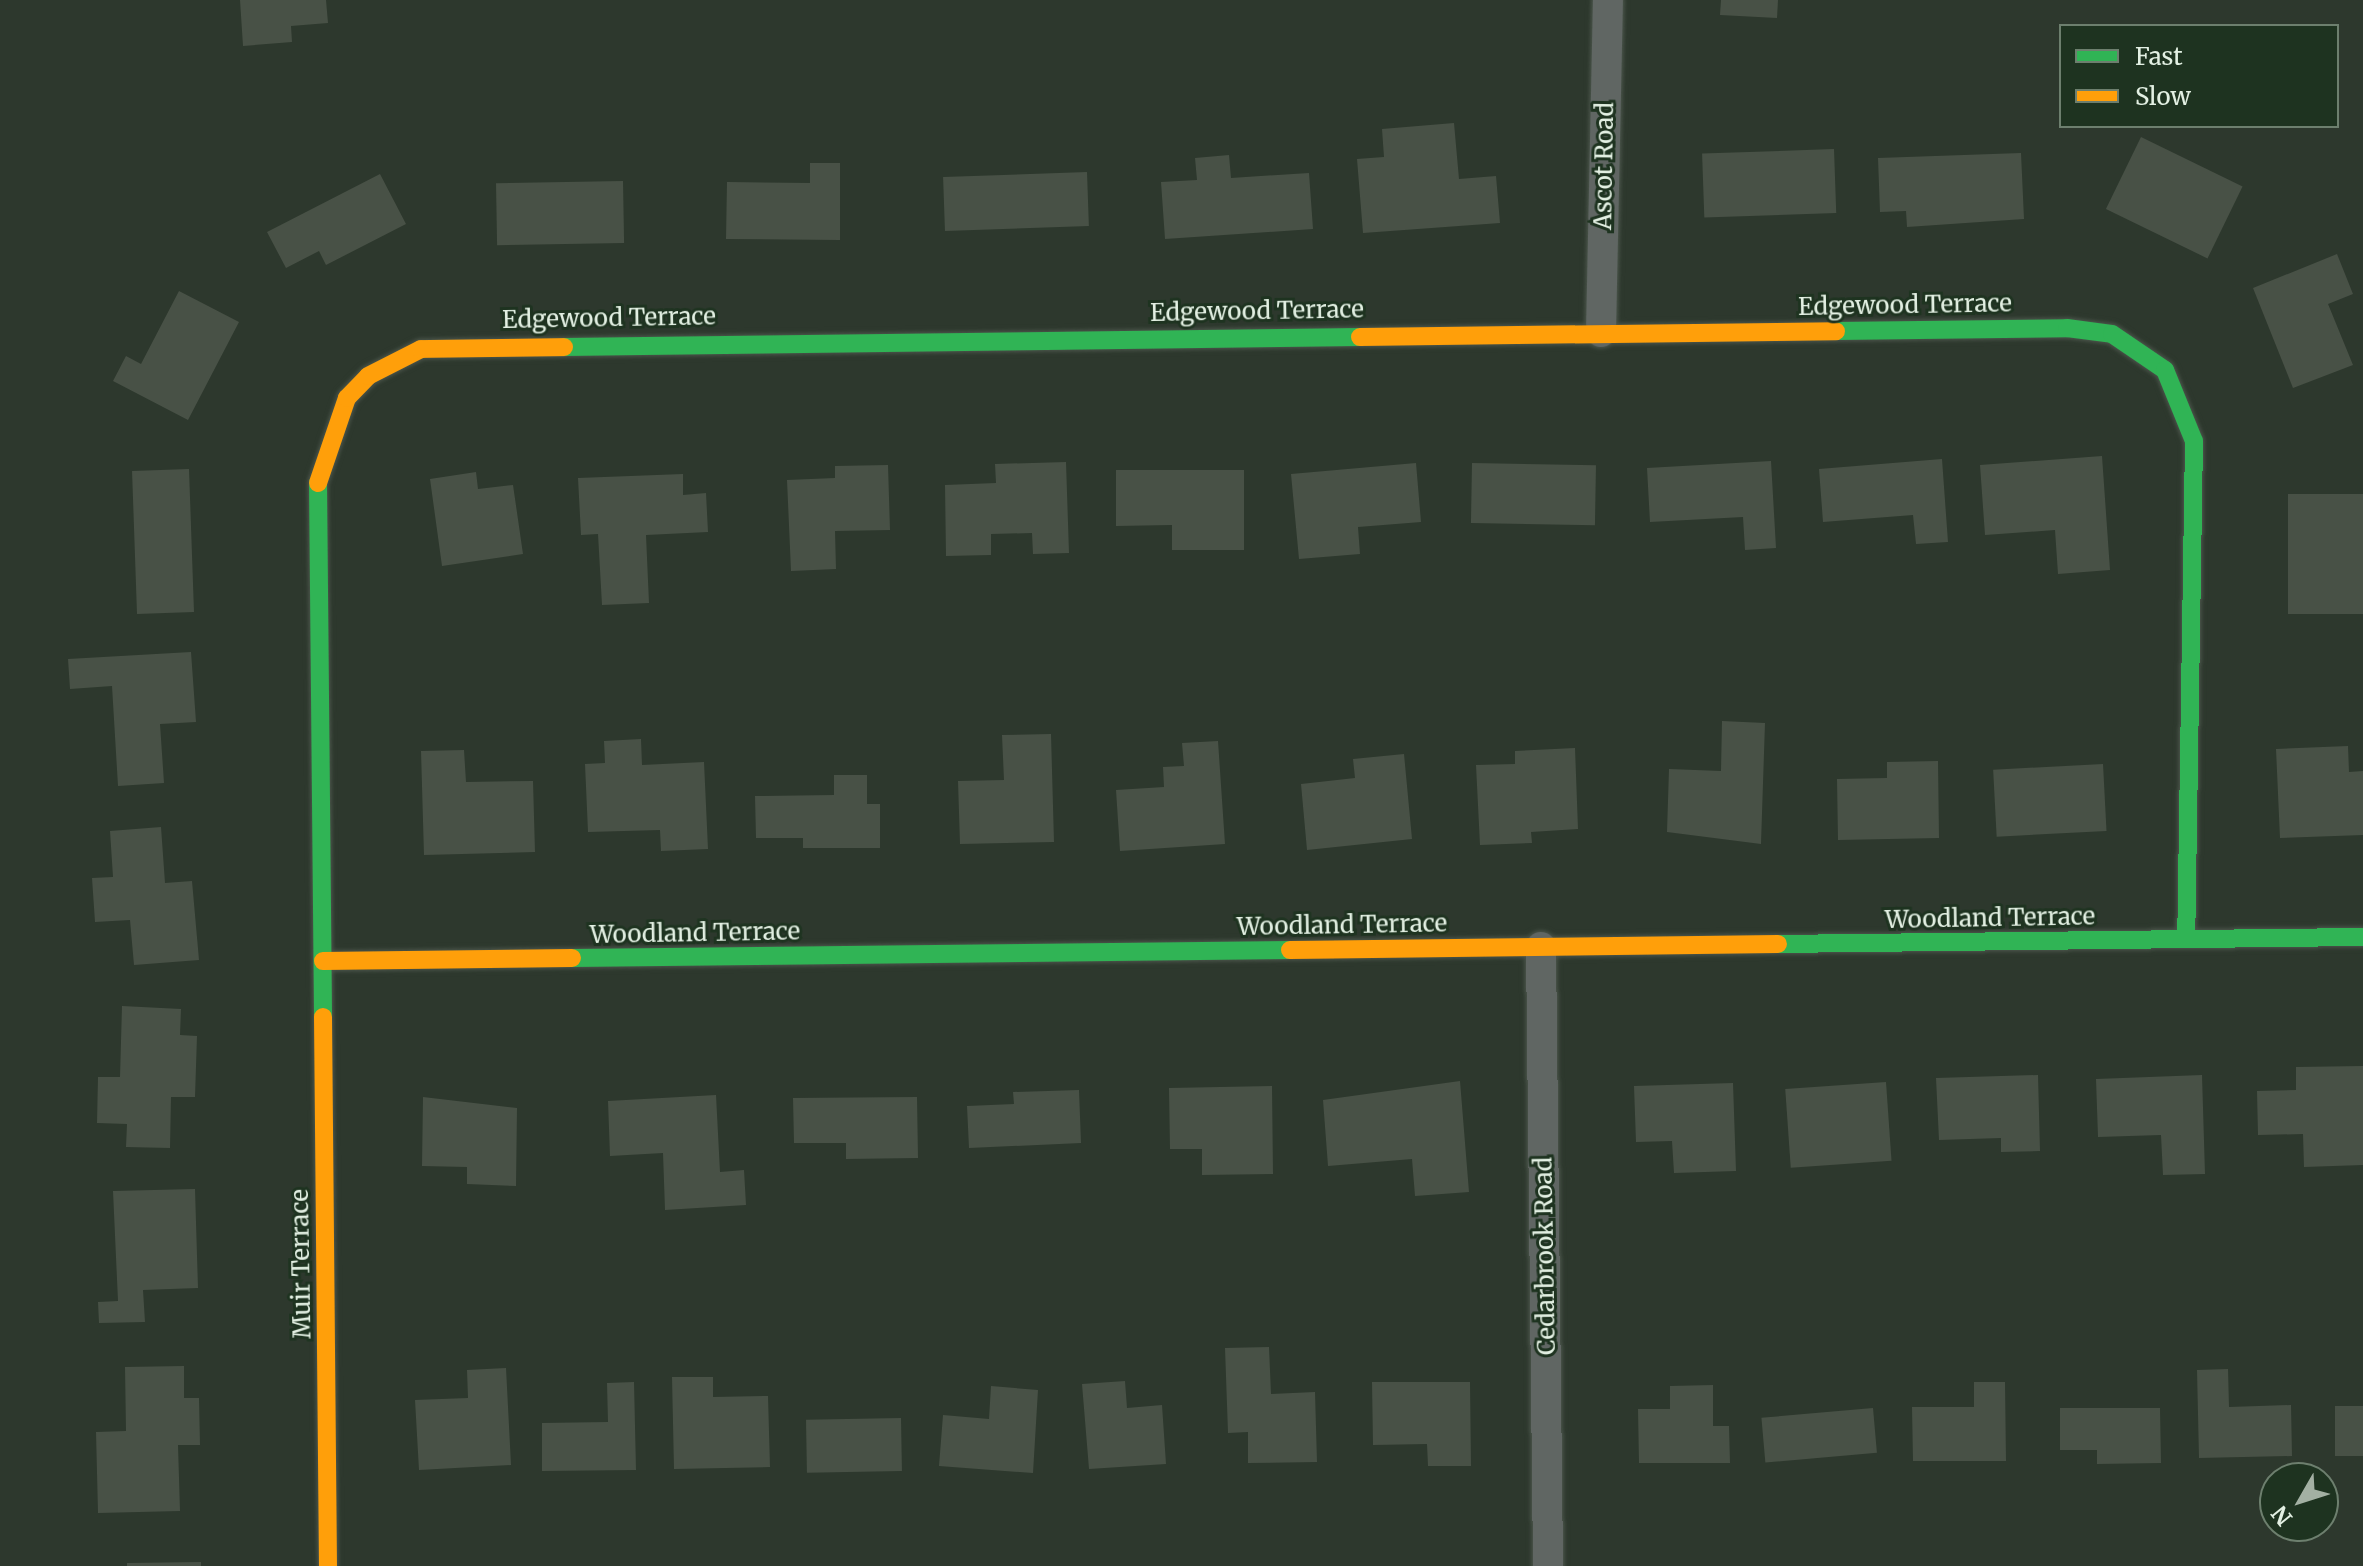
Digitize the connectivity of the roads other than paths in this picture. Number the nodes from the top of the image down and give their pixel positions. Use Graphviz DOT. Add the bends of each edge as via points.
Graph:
graph roads {
  1 [pos="1608,0"];
  2 [pos="1601,332"];
  3 [pos="2363,937"];
  4 [pos="2186,939"];
  5 [pos="1541,947"];
  6 [pos="323,961"];
  7 [pos="328,1566"];
  8 [pos="1548,1566"];
  1 -- 2 [label="street, Ascot Road"];
  2 -- 4 [label="street, Edgewood Terrace" via="2086,329 2135,346 2165,370 2194,441"];
  2 -- 6 [label="street, Edgewood Terrace" via="467,344 393,360 347,398 318,466"];
  3 -- 4 [label="street, Woodland Terrace"];
  4 -- 5 [label="street, Woodland Terrace"];
  5 -- 6 [label="street, Woodland Terrace"];
  5 -- 8 [label="street, Cedarbrook Road"];
  6 -- 7 [label="street, Muir Terrace"];
}
